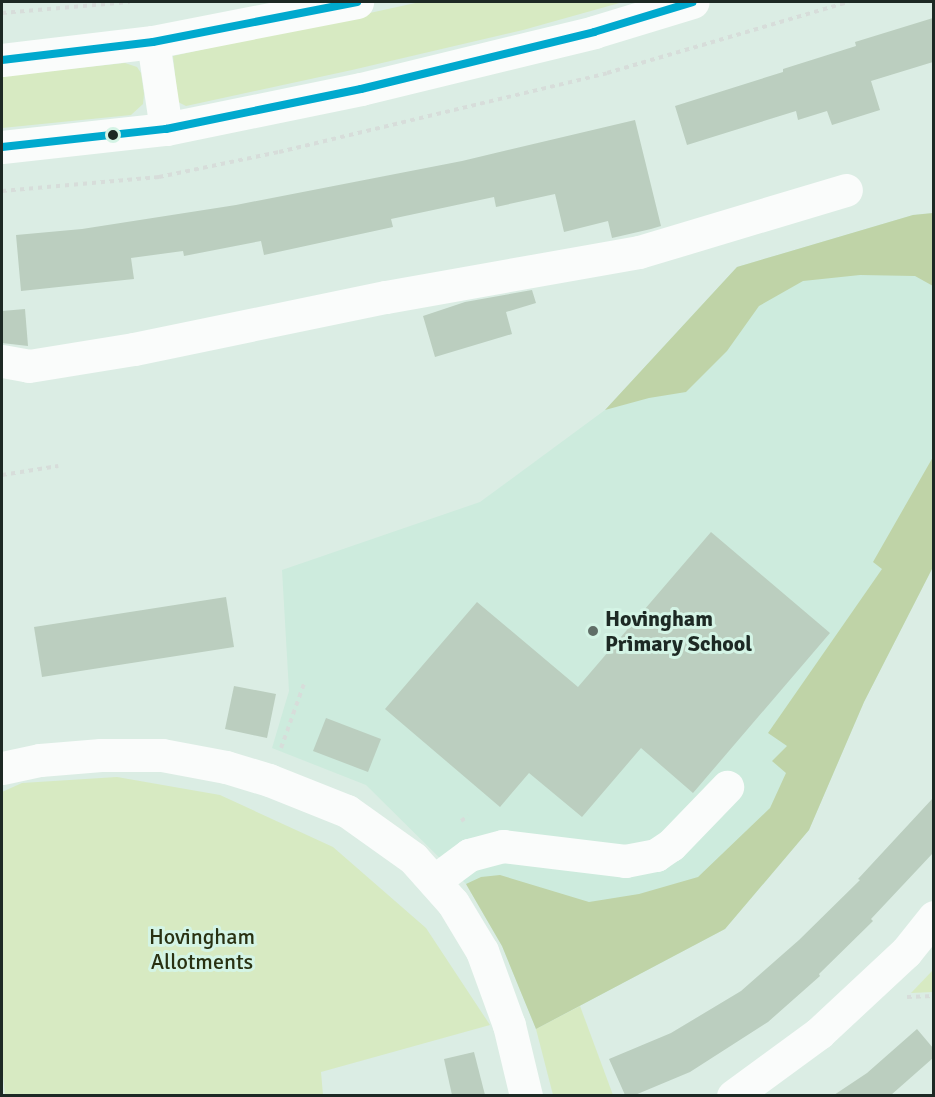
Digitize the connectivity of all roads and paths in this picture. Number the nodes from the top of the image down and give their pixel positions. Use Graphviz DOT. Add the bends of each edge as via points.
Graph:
graph roads {
  1 [pos="130,2"];
  2 [pos="357,2"];
  3 [pos="693,2"];
  4 [pos="849,2"];
  5 [pos="2,13"];
  6 [pos="153,42"];
  7 [pos="2,60"];
  8 [pos="166,129"];
  9 [pos="2,147"];
  10 [pos="846,190"];
  11 [pos="2,191"];
  12 [pos="2,361"];
  13 [pos="58,466"];
  14 [pos="2,475"];
  15 [pos="305,681"];
  16 [pos="2,768"];
  17 [pos="269,780"];
  18 [pos="727,787"];
  19 [pos="434,881"];
  20 [pos="933,917"];
  21 [pos="526,1095"];
  22 [pos="733,1095"];
  1 -- 5 [label="path"];
  2 -- 6 [label="main road"];
  3 -- 8 [label="main road" via="594,32 361,89"];
  4 -- 11 [label="path" via="606,73 291,150 159,177"];
  6 -- 7 [label="main road"];
  6 -- 8 [label="main road"];
  8 -- 9 [label="main road"];
  10 -- 12 [label="main road" via="639,252 386,297 134,349 29,366"];
  13 -- 14 [label="path"];
  15 -- 17 [label="path"];
  16 -- 17 [label="main road" via="101,755 162,755"];
  17 -- 19 [label="main road" via="347,811 413,858"];
  18 -- 19 [label="main road" via="656,855 625,861 503,846 469,855"];
  19 -- 21 [label="main road" via="453,903 482,951 509,1025"];
  20 -- 22 [label="main road" via="906,952 819,1033"];
}
